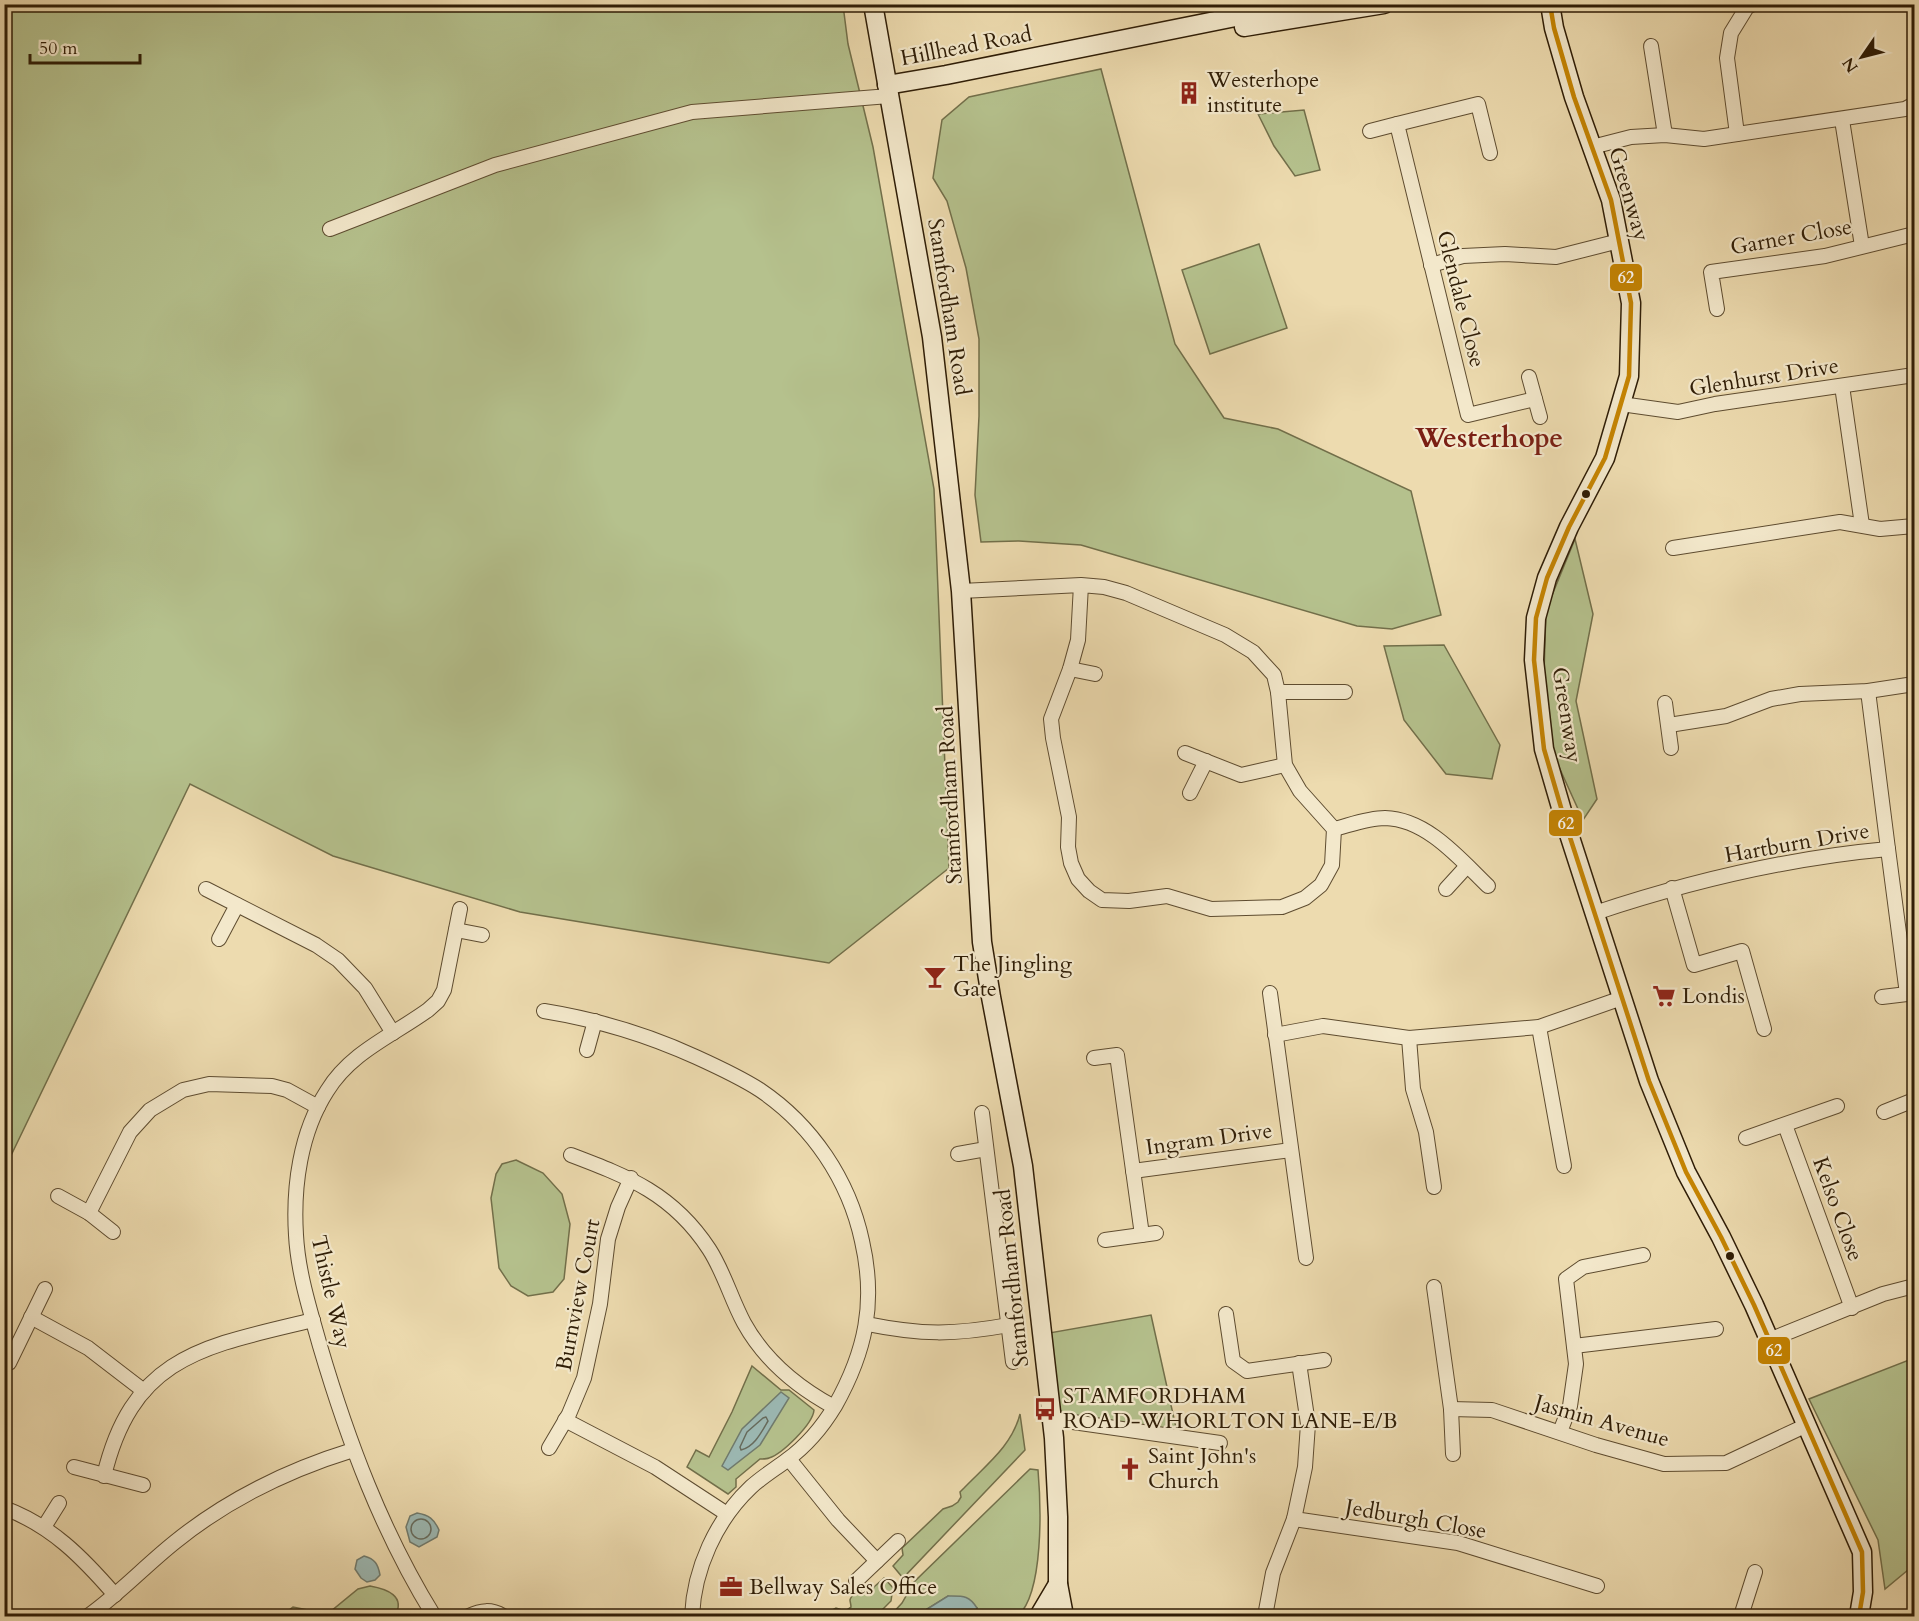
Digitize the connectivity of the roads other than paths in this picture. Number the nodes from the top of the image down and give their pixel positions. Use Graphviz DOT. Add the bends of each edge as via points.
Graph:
graph roads {
  1 [pos="873,4"];
  2 [pos="1384,4"];
  3 [pos="1550,4"];
  4 [pos="1753,4"];
  5 [pos="1318,9"];
  6 [pos="1651,46"];
  7 [pos="888,91"];
  8 [pos="1914,104"];
  9 [pos="1842,120"];
  10 [pos="1397,124"];
  11 [pos="1370,130"];
  12 [pos="1737,134"];
  13 [pos="1665,135"];
  14 [pos="1592,147"];
  15 [pos="1490,153"];
  16 [pos="330,229"];
  17 [pos="1914,234"];
  18 [pos="1619,241"];
  19 [pos="1862,246"];
  20 [pos="1431,265"];
  21 [pos="1717,309"];
  22 [pos="1914,375"];
  23 [pos="1529,377"];
  24 [pos="1842,386"];
  25 [pos="1535,399"];
  26 [pos="1621,404"];
  27 [pos="1540,417"];
  28 [pos="1862,525"];
  29 [pos="1914,526"];
  30 [pos="1673,548"];
  31 [pos="1081,585"];
  32 [pos="961,591"];
  33 [pos="1070,669"];
  34 [pos="1095,674"];
  35 [pos="1914,684"];
  36 [pos="1868,691"];
  37 [pos="1278,692"];
  38 [pos="1345,692"];
  39 [pos="1665,703"];
  40 [pos="1669,725"];
  41 [pos="1671,748"];
  42 [pos="1185,753"];
  43 [pos="1206,761"];
  44 [pos="1285,765"];
  45 [pos="1190,793"];
  46 [pos="1334,829"];
  47 [pos="1888,849"];
  48 [pos="1467,866"];
  49 [pos="1488,886"];
  50 [pos="1672,888"];
  51 [pos="206,889"];
  52 [pos="1446,890"];
  53 [pos="237,904"];
  54 [pos="460,909"];
  55 [pos="1595,913"];
  56 [pos="456,930"];
  57 [pos="482,935"];
  58 [pos="219,939"];
  59 [pos="1270,993"];
  60 [pos="1882,997"];
  61 [pos="1622,998"];
  62 [pos="544,1011"];
  63 [pos="594,1021"];
  64 [pos="1539,1027"];
  65 [pos="1764,1029"];
  66 [pos="393,1033"];
  67 [pos="1275,1035"];
  68 [pos="1409,1038"];
  69 [pos="587,1050"];
  70 [pos="1094,1058"];
  71 [pos="1914,1100"];
  72 [pos="1838,1106"];
  73 [pos="318,1107"];
  74 [pos="1884,1112"];
  75 [pos="982,1113"];
  76 [pos="1785,1125"];
  77 [pos="1746,1138"];
  78 [pos="986,1149"];
  79 [pos="1291,1150"];
  80 [pos="958,1154"];
  81 [pos="571,1155"];
  82 [pos="1564,1166"];
  83 [pos="1133,1171"];
  84 [pos="631,1178"];
  85 [pos="1434,1187"];
  86 [pos="58,1196"];
  87 [pos="89,1213"];
  88 [pos="113,1232"];
  89 [pos="1156,1233"];
  90 [pos="1142,1235"];
  91 [pos="1106,1240"];
  92 [pos="1643,1255"];
  93 [pos="1306,1258"];
  94 [pos="1914,1286"];
  95 [pos="1434,1287"];
  96 [pos="45,1289"];
  97 [pos="1852,1308"];
  98 [pos="1226,1314"];
  99 [pos="31,1317"];
  100 [pos="313,1320"];
  101 [pos="867,1324"];
  102 [pos="1009,1326"];
  103 [pos="1716,1329"];
  104 [pos="1769,1340"];
  105 [pos="1574,1346"];
  106 [pos="1324,1360"];
  107 [pos="1013,1362"];
  108 [pos="9,1363"];
  109 [pos="1299,1364"];
  110 [pos="144,1391"];
  111 [pos="834,1407"];
  112 [pos="1451,1409"];
  113 [pos="1052,1419"];
  114 [pos="565,1420"];
  115 [pos="1807,1425"];
  116 [pos="1560,1432"];
  117 [pos="1220,1443"];
  118 [pos="549,1448"];
  119 [pos="353,1450"];
  120 [pos="1453,1454"];
  121 [pos="789,1459"];
  122 [pos="74,1467"];
  123 [pos="104,1476"];
  124 [pos="143,1485"];
  125 [pos="59,1503"];
  126 [pos="4,1508"];
  127 [pos="727,1514"];
  128 [pos="1294,1519"];
  129 [pos="44,1527"];
  130 [pos="898,1541"];
  131 [pos="877,1561"];
  132 [pos="1755,1572"];
  133 [pos="856,1581"];
  134 [pos="1058,1584"];
  135 [pos="1597,1586"];
  136 [pos="115,1595"];
  137 [pos="88,1617"];
  138 [pos="434,1617"];
  139 [pos="469,1617"];
  140 [pos="502,1617"];
  141 [pos="692,1617"];
  142 [pos="1040,1617"];
  143 [pos="1064,1617"];
  144 [pos="1265,1617"];
  145 [pos="1741,1617"];
  146 [pos="1859,1617"];
  1 -- 7 [label="street, Stamfordham Road"];
  2 -- 5 [label="street, Hillhead Road"];
  3 -- 14 [label="street, Greenway" via="1574,97"];
  4 -- 12 [label="street" via="1731,33 1727,58"];
  5 -- 7 [label="street, Hillhead Road" via="988,66"];
  6 -- 13 [label="street"];
  7 -- 16 [label="street" via="692,112 495,165"];
  7 -- 32 [label="street, Stamfordham Road" via="932,337"];
  8 -- 9 [label="street"];
  9 -- 12 [label="street"];
  9 -- 19 [label="street"];
  10 -- 11 [label="street"];
  10 -- 15 [label="street" via="1478,105"];
  10 -- 20 [label="street, Glendale Close"];
  12 -- 13 [label="street" via="1704,139"];
  13 -- 14 [label="street" via="1631,137"];
  14 -- 18 [label="street, Greenway" via="1611,200"];
  17 -- 19 [label="street, Garner Close"];
  18 -- 20 [label="street" via="1557,257 1463,256"];
  18 -- 26 [label="street, Greenway" via="1631,303 1629,376"];
  19 -- 21 [label="street, Garner Close" via="1825,256 1711,272"];
  20 -- 25 [label="street, Glendale Close" via="1468,415"];
  22 -- 24 [label="street, Glenhurst Drive"];
  23 -- 25 [label="street"];
  24 -- 26 [label="street, Glenhurst Drive" via="1678,412"];
  24 -- 28 [label="street"];
  25 -- 27 [label="street"];
  26 -- 55 [label="street, Greenway" via="1605,458 1547,578 1536,618 1534,660 1544,749"];
  28 -- 29 [label="street" via="1880,529"];
  28 -- 30 [label="street" via="1840,522"];
  31 -- 32 [label="street"];
  31 -- 33 [label="street" via="1078,640"];
  31 -- 37 [label="street" via="1126,593 1226,635 1253,652 1274,675"];
  32 -- 113 [label="street, Stamfordham Road" via="982,942 1023,1166"];
  33 -- 34 [label="street"];
  33 -- 46 [label="street" via="1051,719 1069,818 1068,847 1078,879 1102,900 1167,896 1211,909 1282,907 1305,898 1322,885 1332,865"];
  35 -- 36 [label="street"];
  36 -- 40 [label="street" via="1800,694 1772,699 1726,716"];
  36 -- 47 [label="street, Hartburn Drive"];
  37 -- 38 [label="street"];
  37 -- 44 [label="street"];
  39 -- 40 [label="street"];
  40 -- 41 [label="street"];
  42 -- 43 [label="street"];
  43 -- 44 [label="street" via="1241,775"];
  43 -- 45 [label="street"];
  44 -- 46 [label="street" via="1300,791"];
  46 -- 48 [label="street" via="1383,818 1411,823 1442,843"];
  47 -- 50 [label="street, Hartburn Drive" via="1760,867"];
  47 -- 60 [label="street" via="1907,994"];
  48 -- 49 [label="street"];
  48 -- 52 [label="street"];
  50 -- 55 [label="street, Hartburn Drive"];
  50 -- 65 [label="street" via="1694,965 1742,951"];
  51 -- 53 [label="street"];
  53 -- 58 [label="street"];
  53 -- 66 [label="street" via="338,960 365,988"];
  54 -- 56 [label="street, Thistle Way"];
  55 -- 61 [label="street, Greenway"];
  56 -- 57 [label="street"];
  56 -- 66 [label="street, Thistle Way" via="444,990 428,1010"];
  59 -- 67 [label="street, Ingram Drive"];
  61 -- 64 [label="street"];
  61 -- 104 [label="street, Greenway" via="1648,1081 1686,1172"];
  62 -- 63 [label="street"];
  63 -- 69 [label="street"];
  63 -- 101 [label="street" via="656,1040 739,1078 774,1100 801,1125 835,1170 854,1210 868,1275"];
  64 -- 68 [label="street"];
  64 -- 82 [label="street"];
  66 -- 73 [label="street, Thistle Way" via="351,1062"];
  67 -- 68 [label="street" via="1323,1026"];
  67 -- 79 [label="street, Ingram Drive"];
  68 -- 85 [label="street" via="1413,1089 1426,1131"];
  70 -- 83 [label="street, Ingram Drive" via="1117,1055"];
  71 -- 74 [label="street"];
  72 -- 76 [label="street"];
  73 -- 87 [label="street" via="272,1086 209,1084 178,1093 150,1110 130,1132"];
  73 -- 100 [label="street, Thistle Way" via="302,1154 295,1217 299,1258"];
  75 -- 78 [label="street"];
  76 -- 77 [label="street"];
  76 -- 97 [label="street, Kelso Close"];
  78 -- 80 [label="street"];
  78 -- 102 [label="street"];
  79 -- 83 [label="street, Ingram Drive"];
  79 -- 93 [label="street, Ingram Drive"];
  81 -- 84 [label="street"];
  83 -- 90 [label="street, Ingram Drive"];
  84 -- 111 [label="street" via="667,1202 699,1235 745,1324 776,1366"];
  84 -- 114 [label="street, Burnview Court" via="608,1239 589,1362"];
  86 -- 87 [label="street"];
  87 -- 88 [label="street"];
  89 -- 90 [label="street"];
  90 -- 91 [label="street"];
  92 -- 105 [label="street" via="1583,1267 1566,1279"];
  94 -- 97 [label="street"];
  95 -- 112 [label="street"];
  96 -- 99 [label="street"];
  97 -- 104 [label="street"];
  98 -- 109 [label="street" via="1233,1361 1247,1371"];
  99 -- 108 [label="street"];
  99 -- 110 [label="street" via="88,1348"];
  100 -- 110 [label="street" via="204,1349 173,1366"];
  100 -- 119 [label="street, Thistle Way"];
  101 -- 102 [label="street" via="941,1334"];
  101 -- 111 [label="street" via="853,1369"];
  102 -- 107 [label="street"];
  103 -- 105 [label="street"];
  104 -- 115 [label="street, Greenway"];
  105 -- 116 [label="street" via="1576,1364 1570,1406"];
  106 -- 109 [label="street"];
  109 -- 128 [label="street" via="1308,1424 1305,1467"];
  110 -- 123 [label="street" via="115,1439"];
  111 -- 121 [label="street"];
  112 -- 116 [label="street, Jasmin Avenue" via="1492,1410"];
  112 -- 120 [label="street"];
  113 -- 117 [label="street"];
  113 -- 134 [label="street, Stamfordham Road"];
  114 -- 118 [label="street, Burnview Court"];
  114 -- 127 [label="street" via="655,1467"];
  115 -- 116 [label="street, Jasmin Avenue" via="1726,1462 1664,1464"];
  115 -- 146 [label="street, Greenway" via="1862,1552"];
  119 -- 136 [label="street" via="298,1469 234,1499 176,1541"];
  119 -- 138 [label="street, Thistle Way" via="392,1541"];
  121 -- 127 [label="street" via="752,1486"];
  121 -- 131 [label="street"];
  122 -- 123 [label="street"];
  123 -- 124 [label="street"];
  125 -- 129 [label="street"];
  126 -- 129 [label="street"];
  127 -- 141 [label="street" via="703,1561"];
  128 -- 135 [label="street, Jedburgh Close" via="1458,1543"];
  128 -- 144 [label="street" via="1273,1573"];
  129 -- 136 [label="street" via="76,1552"];
  130 -- 131 [label="street"];
  131 -- 133 [label="street"];
  132 -- 145 [label="street"];
  134 -- 142 [label="street, Stamfordham Road"];
  134 -- 143 [label="street, Stamfordham Road"];
  136 -- 137 [label="street"];
  139 -- 140 [label="street" via="491,1611"];
}
